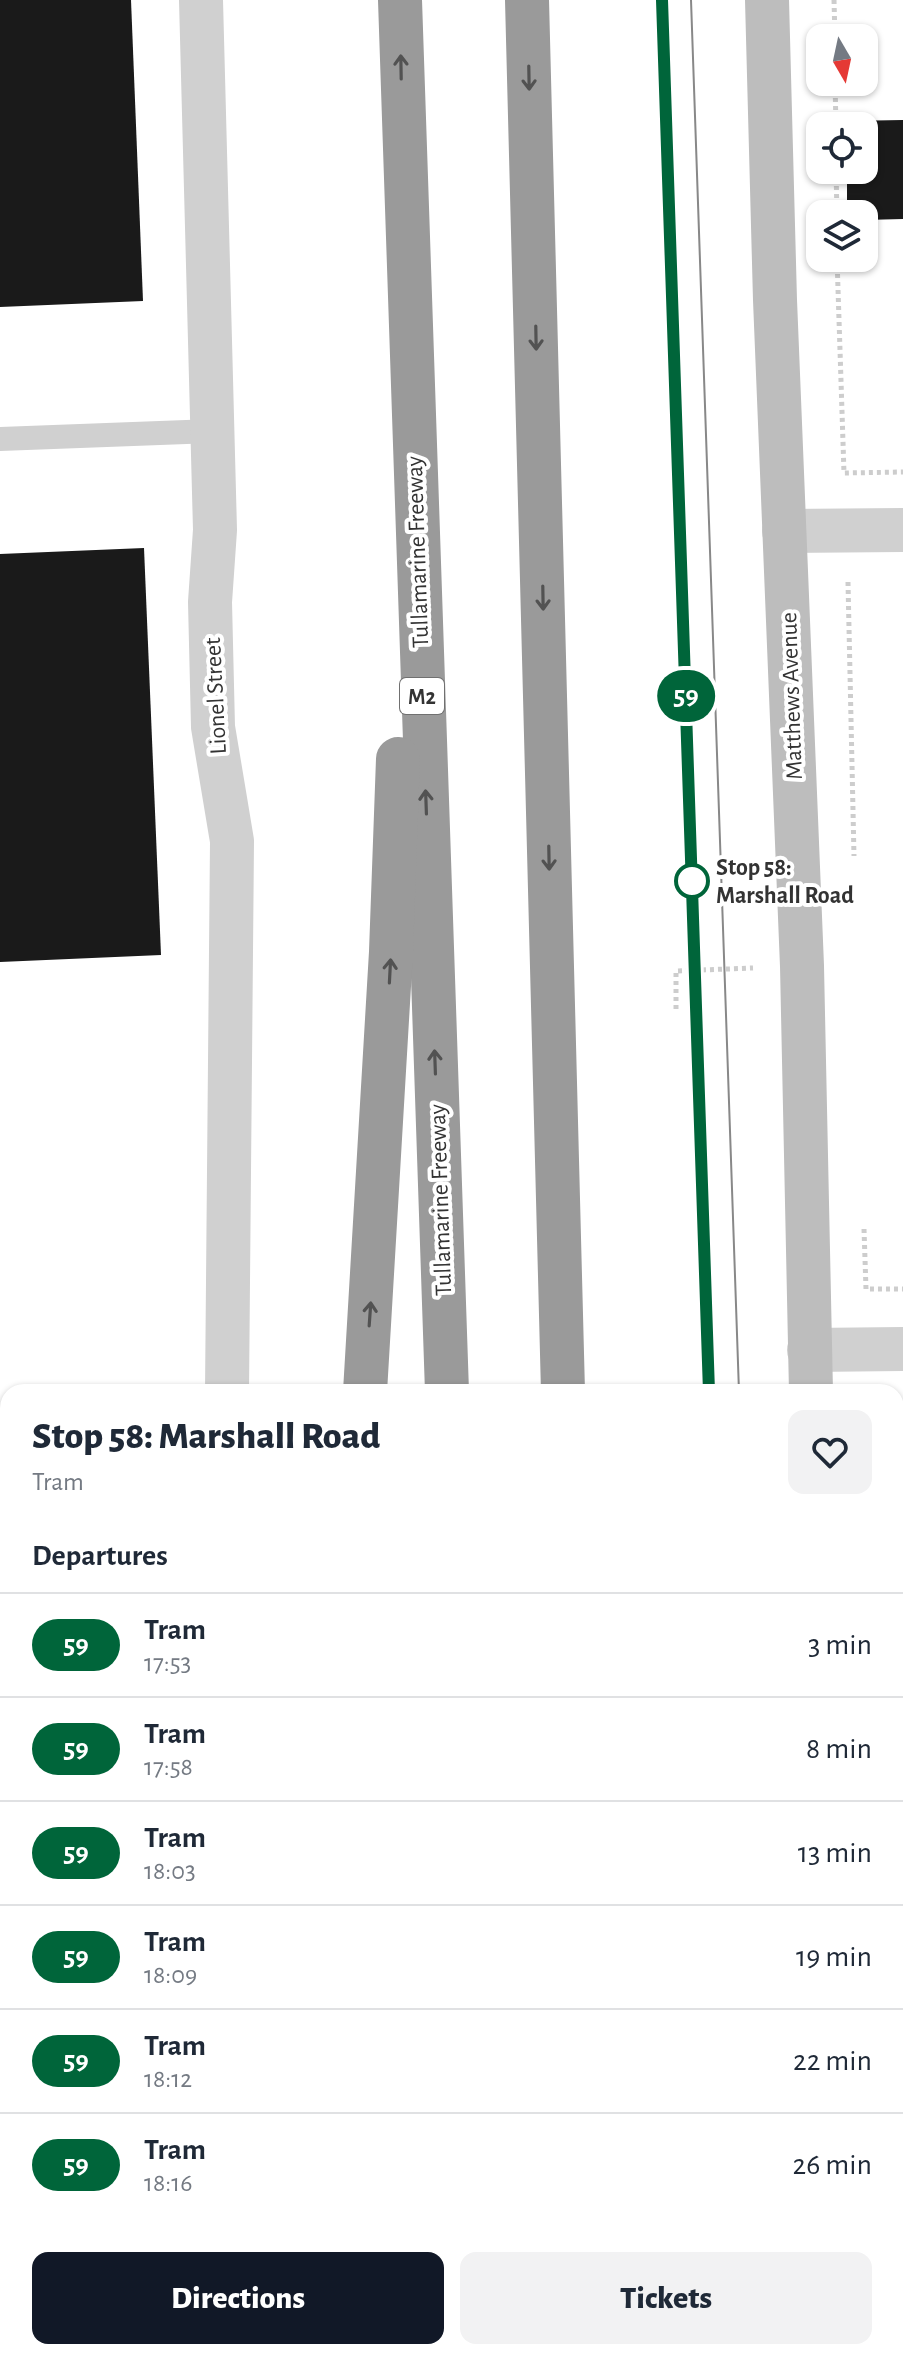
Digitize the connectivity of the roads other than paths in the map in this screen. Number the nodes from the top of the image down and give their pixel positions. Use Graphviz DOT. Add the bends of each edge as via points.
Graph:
graph roads {
  1 [pos="201,0"];
  2 [pos="400,0"];
  3 [pos="527,0"];
  4 [pos="767,0"];
  5 [pos="402,119"];
  6 [pos="213,431"];
  7 [pos="0,439"];
  8 [pos="903,530"];
  9 [pos="784,531"];
  10 [pos="903,1349"];
  11 [pos="810,1371"];
  12 [pos="227,1384"];
  13 [pos="366,1384"];
  14 [pos="447,1384"];
  15 [pos="563,1384"];
  1 -- 6 [label="street, Lionel Street"];
  5 -- 2 [label="highway, Tullamarine Freeway / M2, one-way"];
  3 -- 15 [label="highway, one-way"];
  4 -- 9 [label="main road, Matthews Avenue"];
  13 -- 5 [label="highway, one-way" via="398,766"];
  14 -- 5 [label="highway, Tullamarine Freeway / M2, one-way"];
  6 -- 7 [label="lane"];
  6 -- 12 [label="street, Lionel Street" via="213,727 232,841"];
  8 -- 9 [label="street"];
  9 -- 11 [label="main road, Matthews Avenue" via="802,966"];
  10 -- 11 [label="street"];
}
